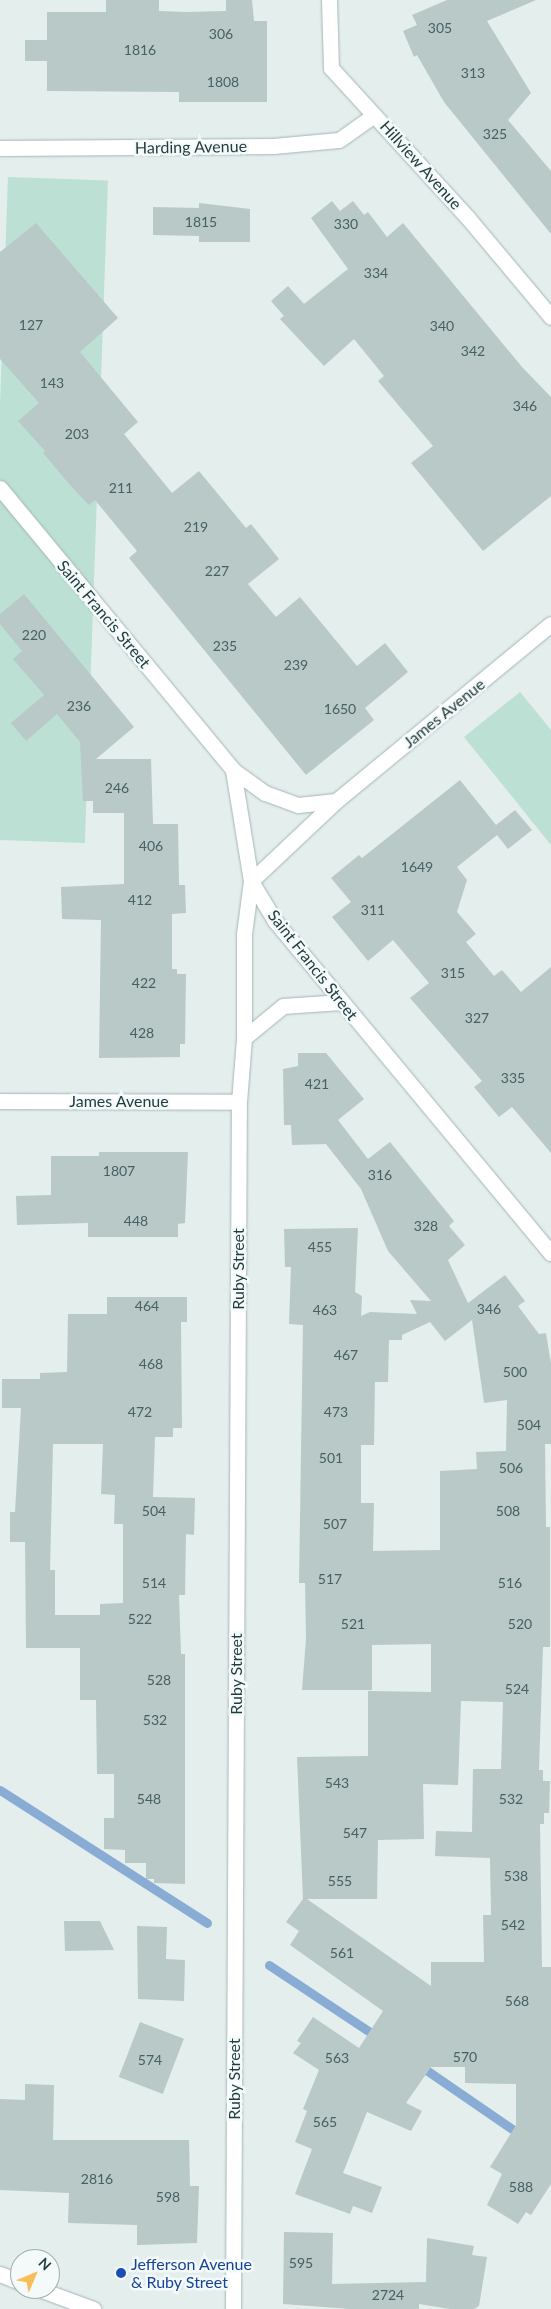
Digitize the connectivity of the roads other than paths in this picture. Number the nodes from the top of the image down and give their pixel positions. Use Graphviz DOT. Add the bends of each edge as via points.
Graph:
graph roads {
  1 [pos="329,0"];
  2 [pos="374,115"];
  3 [pos="0,148"];
  4 [pos="551,318"];
  5 [pos="0,488"];
  6 [pos="551,624"];
  7 [pos="233,770"];
  8 [pos="336,801"];
  9 [pos="251,881"];
  10 [pos="341,1002"];
  11 [pos="244,1038"];
  12 [pos="0,1101"];
  13 [pos="239,1102"];
  14 [pos="551,1253"];
  15 [pos="60,2297"];
  16 [pos="93,2309"];
  17 [pos="234,2309"];
  1 -- 2 [label="street, Hillview Avenue" via="332,68"];
  2 -- 3 [label="street, Harding Avenue" via="339,140 273,146"];
  2 -- 4 [label="street, Hillview Avenue" via="468,218"];
  5 -- 7 [label="street, Saint Francis Street"];
  6 -- 8 [label="street, James Avenue"];
  7 -- 8 [label="street" via="265,793 298,805"];
  7 -- 9 [label="street, Saint Francis Street"];
  8 -- 9 [label="street, James Avenue"];
  9 -- 10 [label="street, Saint Francis Street" via="275,921"];
  9 -- 11 [label="street, Ruby Street" via="244,934"];
  10 -- 11 [label="street" via="283,1006"];
  10 -- 14 [label="street, Saint Francis Street"];
  11 -- 13 [label="street, Ruby Street"];
  12 -- 13 [label="street, James Avenue"];
  13 -- 17 [label="street, Ruby Street"];
  15 -- 16 [label="street"];
}
